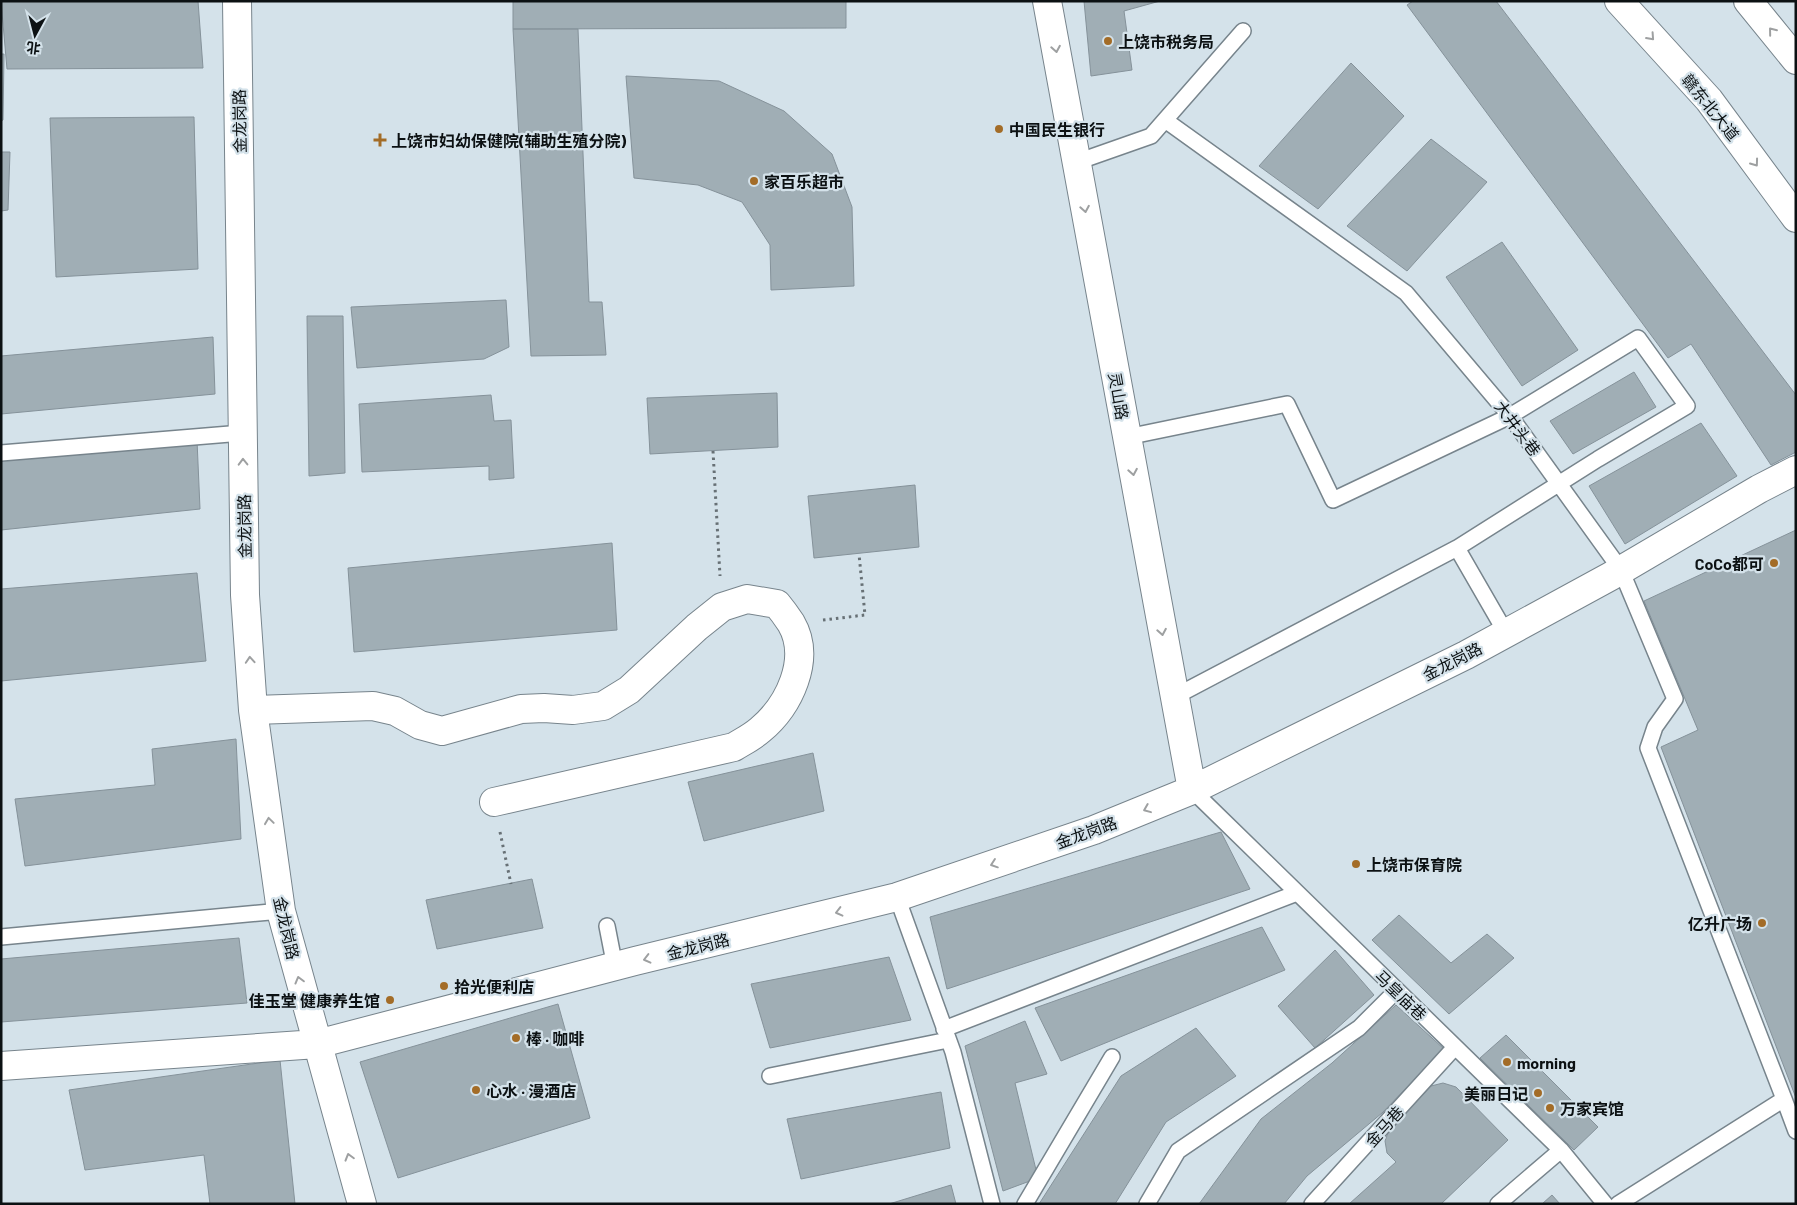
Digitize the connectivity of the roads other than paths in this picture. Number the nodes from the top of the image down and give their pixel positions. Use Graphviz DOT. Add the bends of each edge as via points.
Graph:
graph roads {
  1 [pos="237,1"];
  2 [pos="1048,1"];
  3 [pos="1619,1"];
  4 [pos="1748,1"];
  5 [pos="1244,31"];
  6 [pos="1796,60"];
  7 [pos="1165,120"];
  8 [pos="1077,162"];
  9 [pos="1796,218"];
  10 [pos="1510,416"];
  11 [pos="242,433"];
  12 [pos="1127,437"];
  13 [pos="1,453"];
  14 [pos="1796,470"];
  15 [pos="1559,483"];
  16 [pos="1457,548"];
  17 [pos="1621,570"];
  18 [pos="1506,633"];
  19 [pos="1174,697"];
  20 [pos="253,710"];
  21 [pos="1192,790"];
  22 [pos="494,802"];
  23 [pos="1296,893"];
  24 [pos="897,897"];
  25 [pos="281,911"];
  26 [pos="607,926"];
  27 [pos="1,937"];
  28 [pos="615,967"];
  29 [pos="1396,990"];
  30 [pos="946,1034"];
  31 [pos="317,1044"];
  32 [pos="1455,1048"];
  33 [pos="1112,1057"];
  34 [pos="1,1066"];
  35 [pos="770,1076"];
  36 [pos="1784,1099"];
  37 [pos="1796,1130"];
  38 [pos="1561,1150"];
  39 [pos="362,1204"];
  40 [pos="992,1204"];
  41 [pos="1025,1204"];
  42 [pos="1147,1204"];
  43 [pos="1312,1204"];
  44 [pos="1498,1204"];
  45 [pos="1605,1204"];
  46 [pos="1618,1204"];
  1 -- 11 [label="street, 金龙岗路"];
  2 -- 8 [label="street, 灵山路, one-way"];
  3 -- 9 [label="street, 赣东北大道, one-way" via="1709,100"];
  6 -- 4 [label="street, one-way"];
  5 -- 7 [label="lane"];
  7 -- 8 [label="lane" via="1151,136"];
  7 -- 10 [label="lane, 大井头巷" via="1406,293"];
  8 -- 12 [label="street, 灵山路, one-way"];
  10 -- 12 [label="lane" via="1333,500 1287,404"];
  10 -- 15 [label="lane, 大井头巷"];
  10 -- 15 [label="lane" via="1638,338 1687,406"];
  11 -- 13 [label="lane"];
  20 -- 11 [label="street, 金龙岗路, one-way" via="245,594"];
  12 -- 19 [label="street, 灵山路, one-way"];
  14 -- 17 [label="street, 金龙岗路"];
  15 -- 16 [label="lane"];
  15 -- 17 [label="lane, 大井头巷"];
  16 -- 18 [label="lane"];
  16 -- 19 [label="lane"];
  17 -- 18 [label="street, 金龙岗路"];
  17 -- 36 [label="lane, 大井头巷" via="1675,699 1655,727 1648,748"];
  18 -- 21 [label="street, 金龙岗路"];
  19 -- 21 [label="street, 灵山路"];
  20 -- 22 [label="street" via="372,706 395,711 420,725 442,731 522,709 572,710 603,706 629,690 722,607 747,599 777,604 792,624 800,650 796,680 780,708 760,730 734,747"];
  25 -- 20 [label="street, 金龙岗路, one-way"];
  21 -- 23 [label="lane, 马皇庙巷"];
  21 -- 24 [label="street, 金龙岗路, one-way" via="1094,830"];
  23 -- 29 [label="lane, 马皇庙巷"];
  23 -- 30 [label="lane"];
  24 -- 28 [label="street, 金龙岗路, one-way"];
  24 -- 30 [label="lane"];
  25 -- 27 [label="lane"];
  31 -- 25 [label="street, 金龙岗路, one-way"];
  26 -- 28 [label="lane"];
  28 -- 31 [label="street, 金龙岗路"];
  29 -- 32 [label="lane, 马皇庙巷"];
  29 -- 42 [label="lane" via="1359,1028 1178,1152"];
  30 -- 35 [label="lane"];
  30 -- 40 [label="lane"];
  31 -- 34 [label="street, 金龙岗路"];
  39 -- 31 [label="street, 金龙岗路, one-way"];
  32 -- 38 [label="lane, 马皇庙巷"];
  32 -- 43 [label="lane, 金马巷"];
  33 -- 41 [label="lane"];
  36 -- 37 [label="lane"];
  36 -- 46 [label="lane"];
  38 -- 44 [label="lane"];
  38 -- 45 [label="lane, 马皇庙巷"];
}
